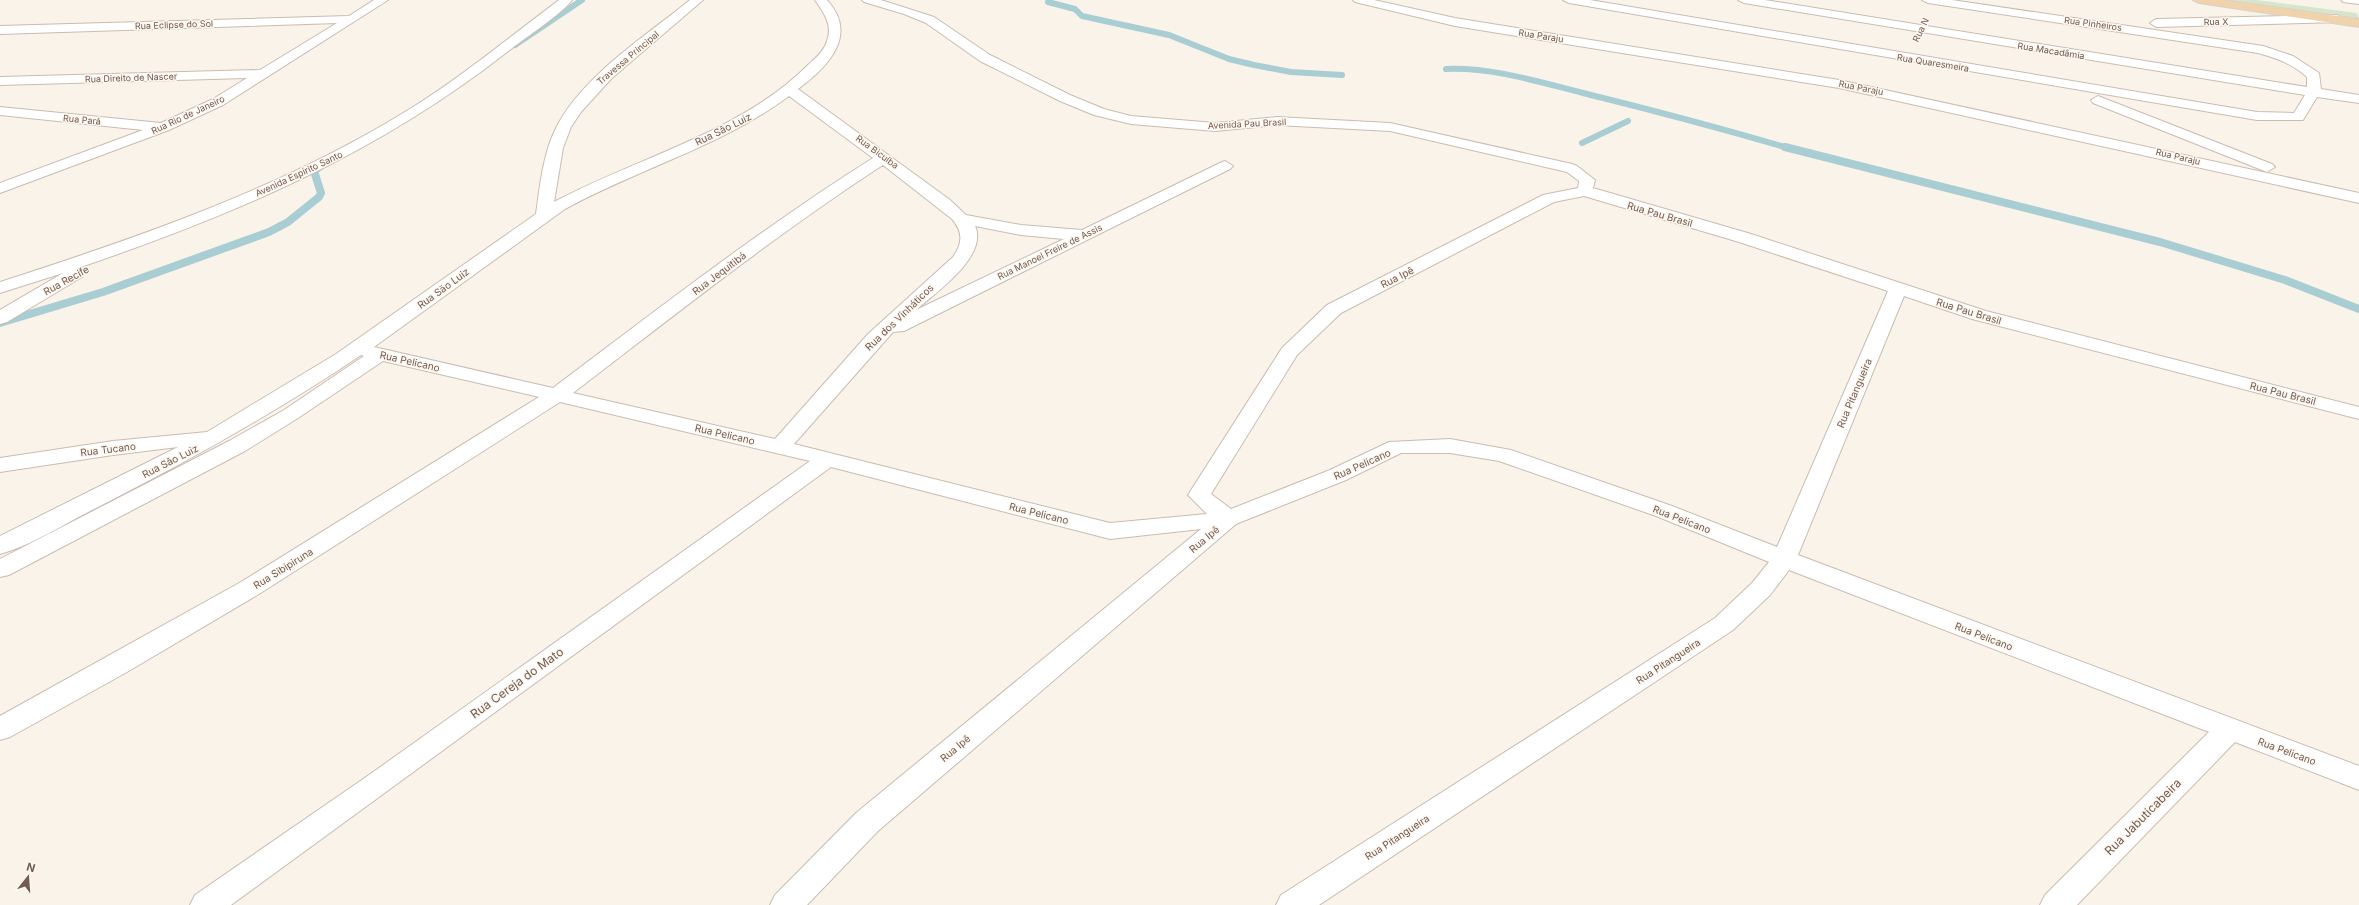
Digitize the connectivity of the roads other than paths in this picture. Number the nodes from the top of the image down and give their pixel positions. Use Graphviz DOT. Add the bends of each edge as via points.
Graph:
graph roads {
  1 [pos="382,0"];
  2 [pos="566,0"];
  3 [pos="697,0"];
  4 [pos="821,0"];
  5 [pos="868,0"];
  6 [pos="1359,0"];
  7 [pos="1568,0"];
  8 [pos="1744,0"];
  9 [pos="1767,0"];
  10 [pos="2199,0"];
  11 [pos="2279,0"];
  12 [pos="2347,0"];
  13 [pos="1931,1"];
  14 [pos="2359,1"];
  15 [pos="1780,6"];
  16 [pos="2359,11"];
  17 [pos="349,19"];
  18 [pos="2337,19"];
  19 [pos="2359,23"];
  20 [pos="2095,24"];
  21 [pos="0,30"];
  22 [pos="1914,45"];
  23 [pos="261,74"];
  24 [pos="0,81"];
  25 [pos="2058,84"];
  26 [pos="789,89"];
  27 [pos="2314,91"];
  28 [pos="2359,98"];
  29 [pos="0,111"];
  30 [pos="21,114"];
  31 [pos="0,121"];
  32 [pos="164,127"];
  33 [pos="884,158"];
  34 [pos="1225,166"];
  35 [pos="0,188"];
  36 [pos="1584,191"];
  37 [pos="2331,192"];
  38 [pos="2359,198"];
  39 [pos="544,216"];
  40 [pos="962,219"];
  41 [pos="1083,235"];
  42 [pos="132,243"];
  43 [pos="0,288"];
  44 [pos="1898,289"];
  45 [pos="0,317"];
  46 [pos="874,338"];
  47 [pos="358,349"];
  48 [pos="380,354"];
  49 [pos="558,394"];
  50 [pos="2359,413"];
  51 [pos="217,437"];
  52 [pos="780,447"];
  53 [pos="826,460"];
  54 [pos="0,465"];
  55 [pos="1228,519"];
  56 [pos="0,546"];
  57 [pos="1784,559"];
  58 [pos="0,569"];
  59 [pos="0,729"];
  60 [pos="2230,730"];
  61 [pos="2359,778"];
  62 [pos="206,905"];
  63 [pos="786,905"];
  64 [pos="1292,905"];
  65 [pos="2056,905"];
  1 -- 17 [label="street, Rua Rio de Janeiro"];
  2 -- 42 [label="street, Avenida Espírito Santo" via="443,93 399,123 355,148 266,190"];
  3 -- 39 [label="street, Travessa Principal" via="600,82 581,102 564,127 550,165"];
  4 -- 26 [label="street, Rua São Luiz" via="830,9 837,36 827,54"];
  5 -- 36 [label="street, Avenida Pau Brasil" via="930,20 985,58 1064,98 1099,112 1131,120 1216,127 1276,121 1390,127 1572,169 1587,180"];
  6 -- 37 [label="street, Rua Paraju" via="1454,22 1847,85"];
  7 -- 22 [label="street, Rua Quaresmeira"];
  8 -- 15 [label="street, Rua Macadâmia"];
  9 -- 15 [label="street"];
  10 -- 18 [label="main road"];
  11 -- 16 [label="main road"];
  12 -- 14 [label="street"];
  13 -- 20 [label="street, Rua Pinheiros"];
  13 -- 22 [label="street, Rua N"];
  15 -- 22 [label="street, Rua Macadâmia"];
  17 -- 21 [label="street, Rua Eclipse do Sol"];
  17 -- 23 [label="street, Rua Rio de Janeiro"];
  18 -- 19 [label="main road"];
  18 -- 20 [label="street, Rua X"];
  20 -- 27 [label="street, Rua Pinheiros" via="2259,49 2288,57 2303,65 2314,76"];
  22 -- 25 [label="street, Rua Quaresmeira"];
  22 -- 27 [label="street, Rua Macadâmia"];
  23 -- 24 [label="street, Rua Direito de Nascer"];
  23 -- 32 [label="street, Rua Rio de Janeiro" via="218,102"];
  25 -- 27 [label="street, Rua Quaresmeira" via="2257,116 2298,117"];
  25 -- 37 [label="street"];
  26 -- 33 [label="street, Rua Bicuíba"];
  26 -- 39 [label="street, Rua São Luiz" via="742,121 634,168"];
  27 -- 28 [label="street, Rua Macadâmia"];
  29 -- 30 [label="street, Rua Pará"];
  30 -- 31 [label="street"];
  30 -- 32 [label="street, Rua Pará"];
  32 -- 35 [label="street, Rua Rio de Janeiro"];
  33 -- 40 [label="street, Rua Bicuíba"];
  33 -- 49 [label="street, Rua Jequitibá" via="762,240"];
  34 -- 41 [label="street, Rua Manoel Freire de Assis"];
  36 -- 44 [label="street, Rua Pau Brasil" via="1752,240"];
  36 -- 55 [label="street, Rua Ipê" via="1549,198 1334,309 1290,352 1198,495"];
  37 -- 38 [label="street, Rua Paraju"];
  39 -- 47 [label="street, Rua São Luiz"];
  40 -- 41 [label="street" via="1021,230"];
  40 -- 46 [label="street, Rua dos Vinháticos" via="970,233 969,244 960,260"];
  41 -- 46 [label="street, Rua Manoel Freire de Assis"];
  42 -- 43 [label="street, Avenida Espírito Santo"];
  42 -- 45 [label="street, Rua Recife"];
  44 -- 50 [label="street, Rua Pau Brasil" via="1979,315"];
  44 -- 57 [label="street, Rua Pitangueira"];
  46 -- 52 [label="street, Rua dos Vinháticos"];
  47 -- 48 [label="street, Rua Pelicano"];
  47 -- 51 [label="street, Rua São Luiz"];
  48 -- 49 [label="street, Rua Pelicano"];
  48 -- 58 [label="street, Rua São Luiz" via="291,414 237,446"];
  49 -- 52 [label="street, Rua Pelicano"];
  49 -- 59 [label="street, Rua Sibipiruna" via="250,588"];
  51 -- 54 [label="street, Rua Tucano" via="113,448"];
  51 -- 56 [label="street, Rua São Luiz"];
  52 -- 53 [label="street, Rua Pelicano"];
  53 -- 55 [label="street, Rua Pelicano" via="1110,531"];
  53 -- 62 [label="street, Rua Cereja do Mato"];
  55 -- 57 [label="street, Rua Pelicano" via="1338,475 1397,447 1450,446 1503,455 1566,476 1664,511"];
  55 -- 63 [label="street, Rua Ipê" via="867,822"];
  57 -- 60 [label="street, Rua Pelicano"];
  57 -- 64 [label="street, Rua Pitangueira" via="1761,590 1724,624"];
  60 -- 61 [label="street, Rua Pelicano"];
  60 -- 65 [label="street, Rua Jabuticabeira"];
}
